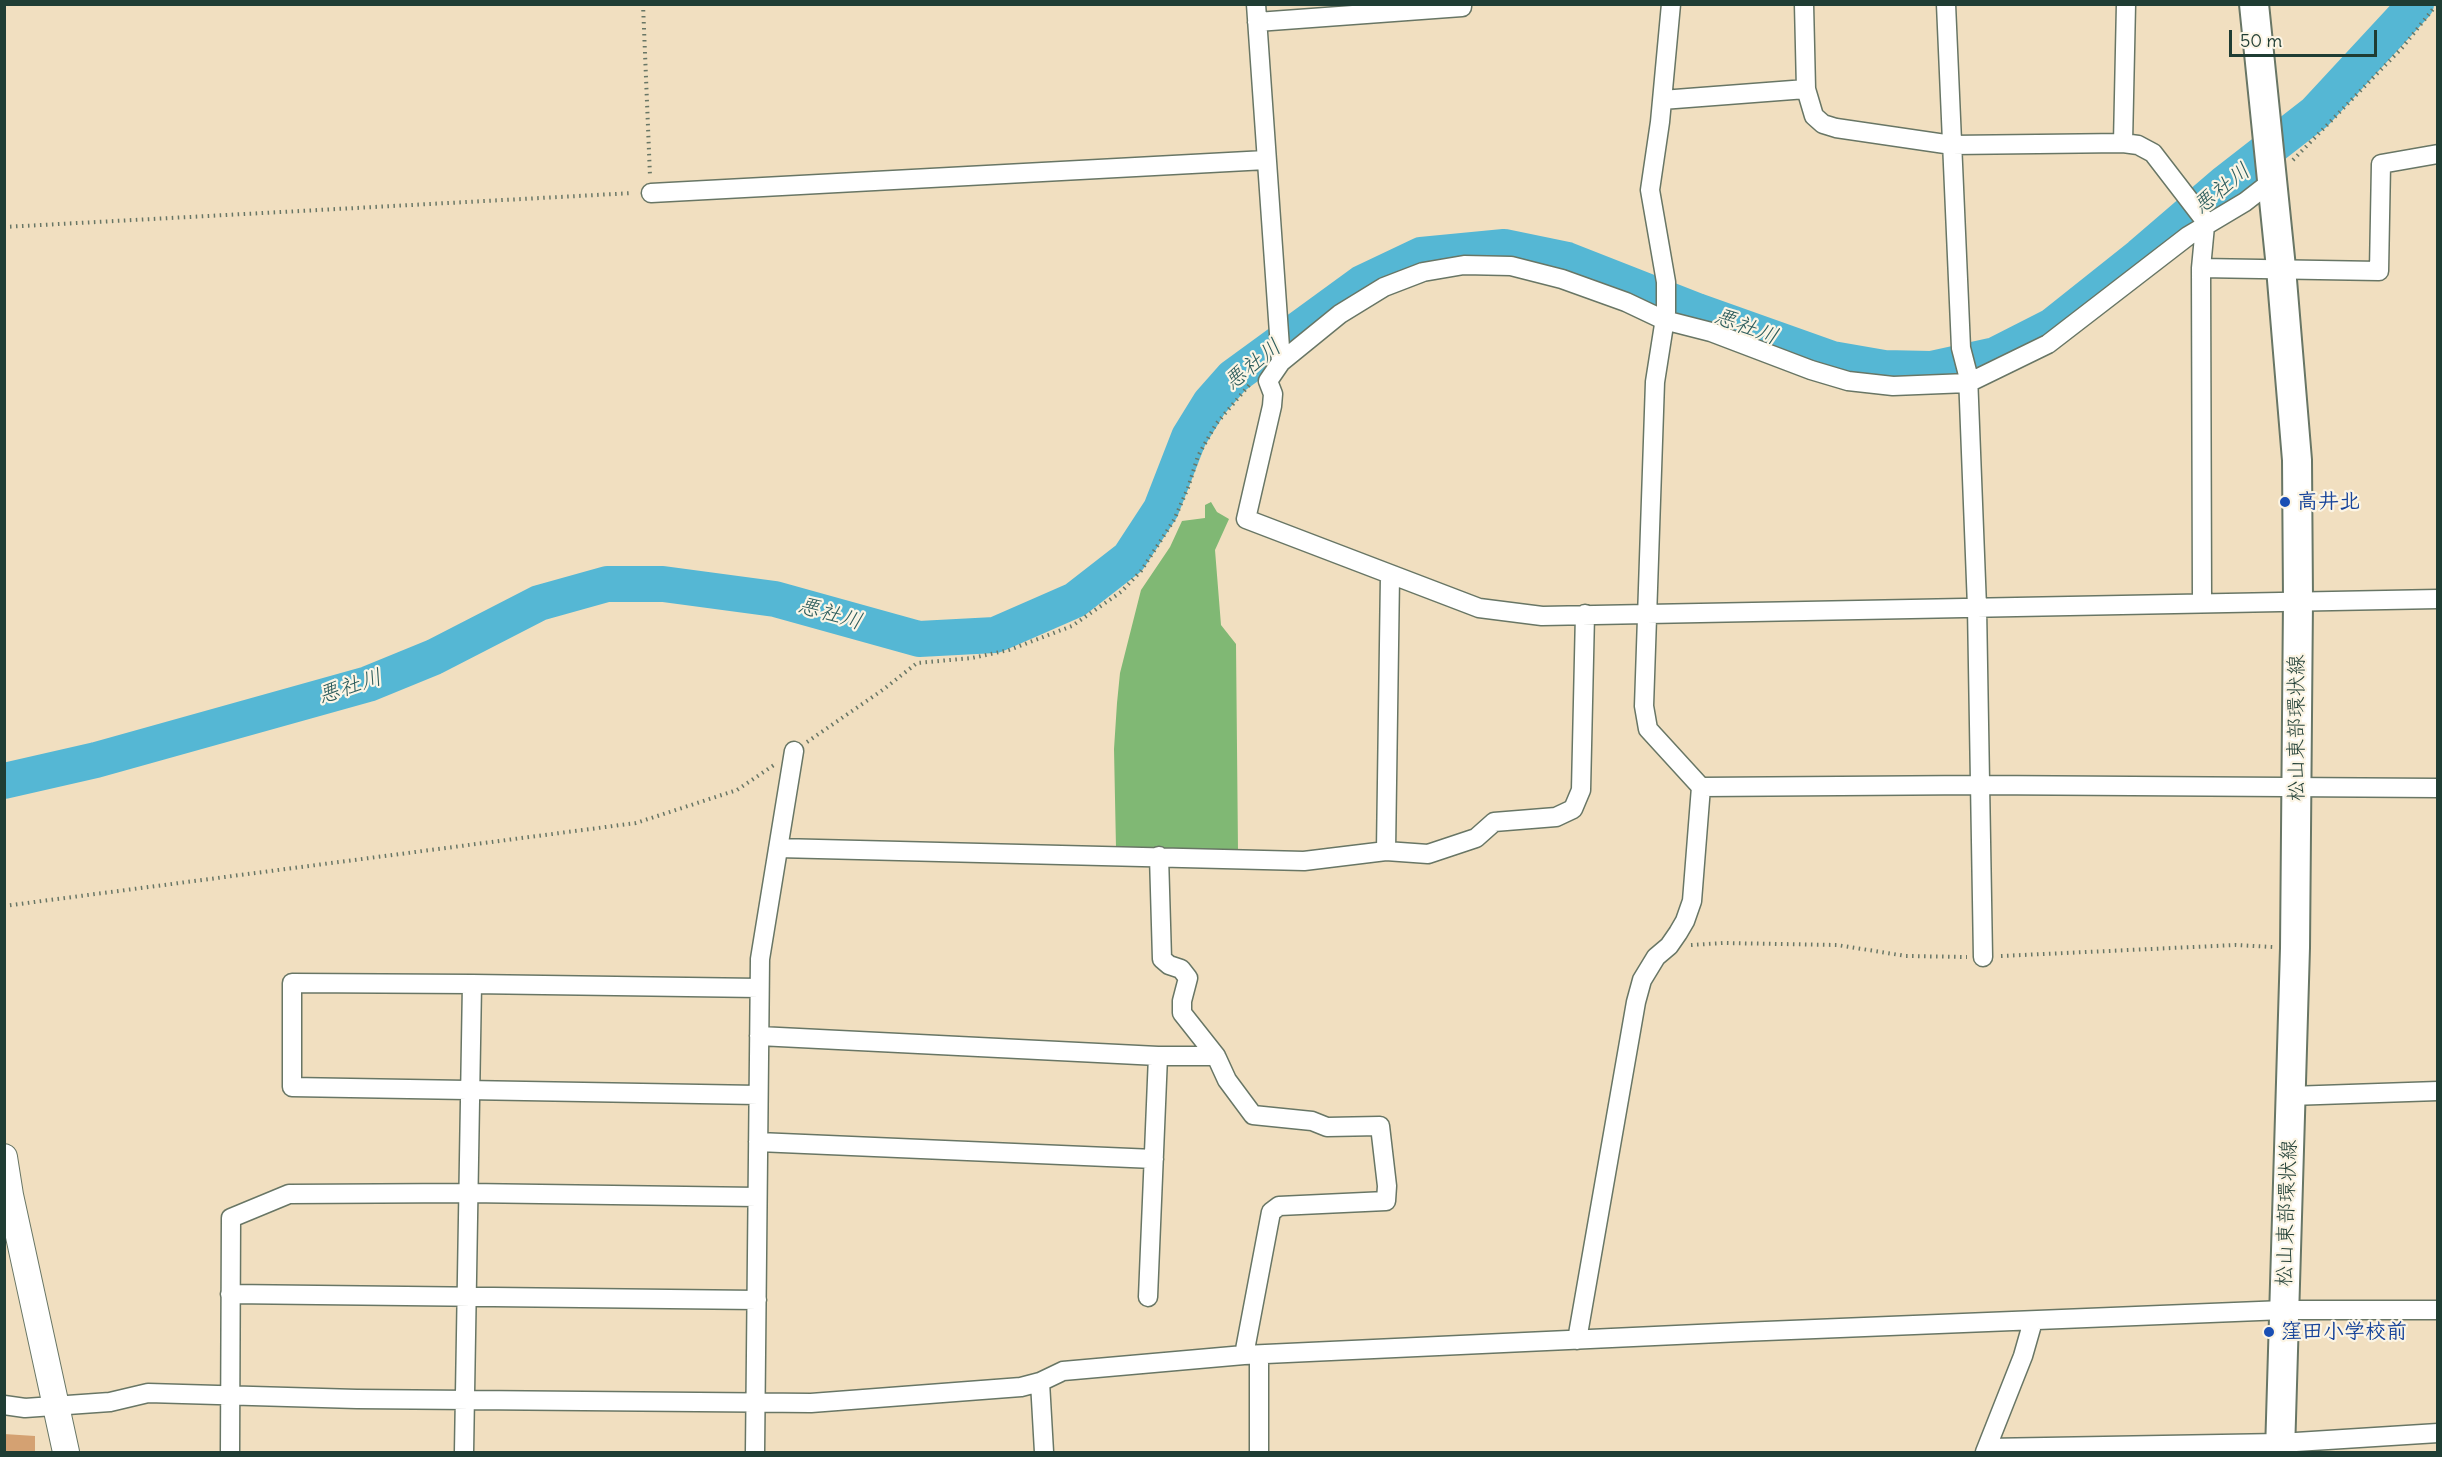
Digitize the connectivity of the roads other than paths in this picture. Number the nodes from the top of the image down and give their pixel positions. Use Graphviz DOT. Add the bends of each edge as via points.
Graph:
graph roads {
  1 [pos="1462,4"];
  2 [pos="1671,4"];
  3 [pos="1804,4"];
  4 [pos="1946,4"];
  5 [pos="2126,4"];
  6 [pos="2254,4"];
  7 [pos="1256,13"];
  8 [pos="1806,89"];
  9 [pos="1662,100"];
  10 [pos="2123,143"];
  11 [pos="1952,145"];
  12 [pos="2438,154"];
  13 [pos="1266,160"];
  14 [pos="2272,177"];
  15 [pos="651,192"];
  16 [pos="2204,222"];
  17 [pos="2201,268"];
  18 [pos="2281,268"];
  19 [pos="1665,316"];
  20 [pos="1281,359"];
  21 [pos="1968,379"];
  22 [pos="1390,576"];
  23 [pos="2438,599"];
  24 [pos="2298,600"];
  25 [pos="2202,602"];
  26 [pos="1977,607"];
  27 [pos="1647,613"];
  28 [pos="1585,615"];
  29 [pos="794,751"];
  30 [pos="1979,785"];
  31 [pos="1701,787"];
  32 [pos="2296,788"];
  33 [pos="2438,788"];
  34 [pos="778,848"];
  35 [pos="1386,851"];
  36 [pos="1160,856"];
  37 [pos="1983,957"];
  38 [pos="472,984"];
  39 [pos="759,988"];
  40 [pos="759,1036"];
  41 [pos="1158,1056"];
  42 [pos="1216,1056"];
  43 [pos="471,1091"];
  44 [pos="2438,1091"];
  45 [pos="758,1095"];
  46 [pos="2290,1096"];
  47 [pos="758,1142"];
  48 [pos="4,1157"];
  49 [pos="1154,1159"];
  50 [pos="468,1193"];
  51 [pos="757,1197"];
  52 [pos="230,1294"];
  53 [pos="466,1295"];
  54 [pos="1148,1297"];
  55 [pos="757,1300"];
  56 [pos="2284,1310"];
  57 [pos="2438,1310"];
  58 [pos="2033,1321"];
  59 [pos="1577,1340"];
  60 [pos="1251,1355"];
  61 [pos="1040,1382"];
  62 [pos="229,1396"];
  63 [pos="465,1399"];
  64 [pos="756,1401"];
  65 [pos="4,1405"];
  66 [pos="55,1406"];
  67 [pos="2438,1433"];
  68 [pos="2280,1448"];
  69 [pos="1986,1450"];
  70 [pos="66,1452"];
  71 [pos="230,1452"];
  72 [pos="464,1452"];
  73 [pos="755,1452"];
  74 [pos="1044,1452"];
  75 [pos="1259,1452"];
  1 -- 7 [label="street" via="1462,8"];
  2 -- 9 [label="street"];
  3 -- 8 [label="street"];
  4 -- 11 [label="street"];
  5 -- 10 [label="street"];
  6 -- 14 [label="main road, 松山東部環状線"];
  7 -- 13 [label="street"];
  8 -- 9 [label="street"];
  8 -- 11 [label="street" via="1814,116 1823,124"];
  9 -- 19 [label="street" via="1650,190 1666,282"];
  10 -- 11 [label="street"];
  10 -- 16 [label="street" via="2152,153"];
  11 -- 21 [label="street" via="1960,348"];
  12 -- 18 [label="street" via="2381,164 2379,271"];
  13 -- 15 [label="street"];
  13 -- 20 [label="street"];
  14 -- 16 [label="street" via="2244,202"];
  14 -- 18 [label="main road, 松山東部環状線"];
  16 -- 17 [label="street"];
  16 -- 21 [label="street" via="2048,344 1987,376"];
  17 -- 18 [label="street"];
  17 -- 25 [label="street"];
  18 -- 24 [label="main road, 松山東部環状線" via="2296,460"];
  19 -- 20 [label="street" via="1562,279 1512,266 1464,265 1423,272 1384,287 1340,314"];
  19 -- 21 [label="street" via="1848,381 1893,386"];
  19 -- 27 [label="street" via="1655,382"];
  20 -- 22 [label="street" via="1268,381 1272,406 1246,519"];
  21 -- 26 [label="street"];
  22 -- 28 [label="street" via="1479,608"];
  22 -- 35 [label="street"];
  23 -- 24 [label="street"];
  24 -- 25 [label="street"];
  24 -- 32 [label="main road, 松山東部環状線"];
  25 -- 26 [label="street"];
  26 -- 27 [label="street"];
  26 -- 30 [label="street"];
  27 -- 28 [label="street"];
  27 -- 31 [label="street" via="1644,706 1648,729"];
  28 -- 35 [label="street" via="1581,790 1573,809 1547,819 1494,822 1476,838 1428,854"];
  29 -- 34 [label="street"];
  30 -- 31 [label="street"];
  30 -- 32 [label="street"];
  30 -- 37 [label="street"];
  31 -- 59 [label="street" via="1692,901 1678,933 1642,980 1636,1002"];
  32 -- 33 [label="street"];
  32 -- 46 [label="main road, 松山東部環状線"];
  34 -- 36 [label="street"];
  34 -- 39 [label="street"];
  35 -- 36 [label="street" via="1304,861"];
  36 -- 42 [label="street" via="1162,959 1181,969 1188,978 1182,1013"];
  38 -- 39 [label="street"];
  38 -- 43 [label="street"];
  38 -- 43 [label="street" via="292,983 292,1087"];
  39 -- 40 [label="street"];
  40 -- 41 [label="street"];
  40 -- 45 [label="street"];
  41 -- 42 [label="street"];
  41 -- 49 [label="street"];
  42 -- 60 [label="street" via="1227,1080 1253,1115 1312,1121 1327,1127 1380,1126 1386,1201 1279,1206 1271,1212"];
  43 -- 45 [label="street"];
  43 -- 50 [label="street"];
  44 -- 46 [label="street"];
  45 -- 47 [label="street"];
  46 -- 56 [label="main road, 松山東部環状線"];
  47 -- 49 [label="street"];
  47 -- 51 [label="street"];
  48 -- 66 [label="street"];
  49 -- 54 [label="street"];
  50 -- 51 [label="street"];
  50 -- 52 [label="street" via="290,1194 231,1218"];
  50 -- 53 [label="street"];
  51 -- 55 [label="street"];
  52 -- 53 [label="street"];
  52 -- 62 [label="street"];
  53 -- 55 [label="street"];
  53 -- 63 [label="street"];
  55 -- 64 [label="street"];
  56 -- 57 [label="street"];
  56 -- 58 [label="street"];
  56 -- 68 [label="main road, 松山東部環状線"];
  58 -- 59 [label="street"];
  58 -- 69 [label="street"];
  59 -- 60 [label="street"];
  60 -- 61 [label="street" via="1064,1371"];
  60 -- 75 [label="street"];
  61 -- 64 [label="street" via="1021,1387 811,1404"];
  61 -- 74 [label="street"];
  62 -- 63 [label="street"];
  62 -- 66 [label="street" via="148,1393 110,1402"];
  62 -- 71 [label="street"];
  63 -- 64 [label="street"];
  63 -- 72 [label="street"];
  64 -- 73 [label="street"];
  65 -- 66 [label="street"];
  66 -- 70 [label="street"];
  67 -- 68 [label="street"];
  68 -- 69 [label="street"];
}
